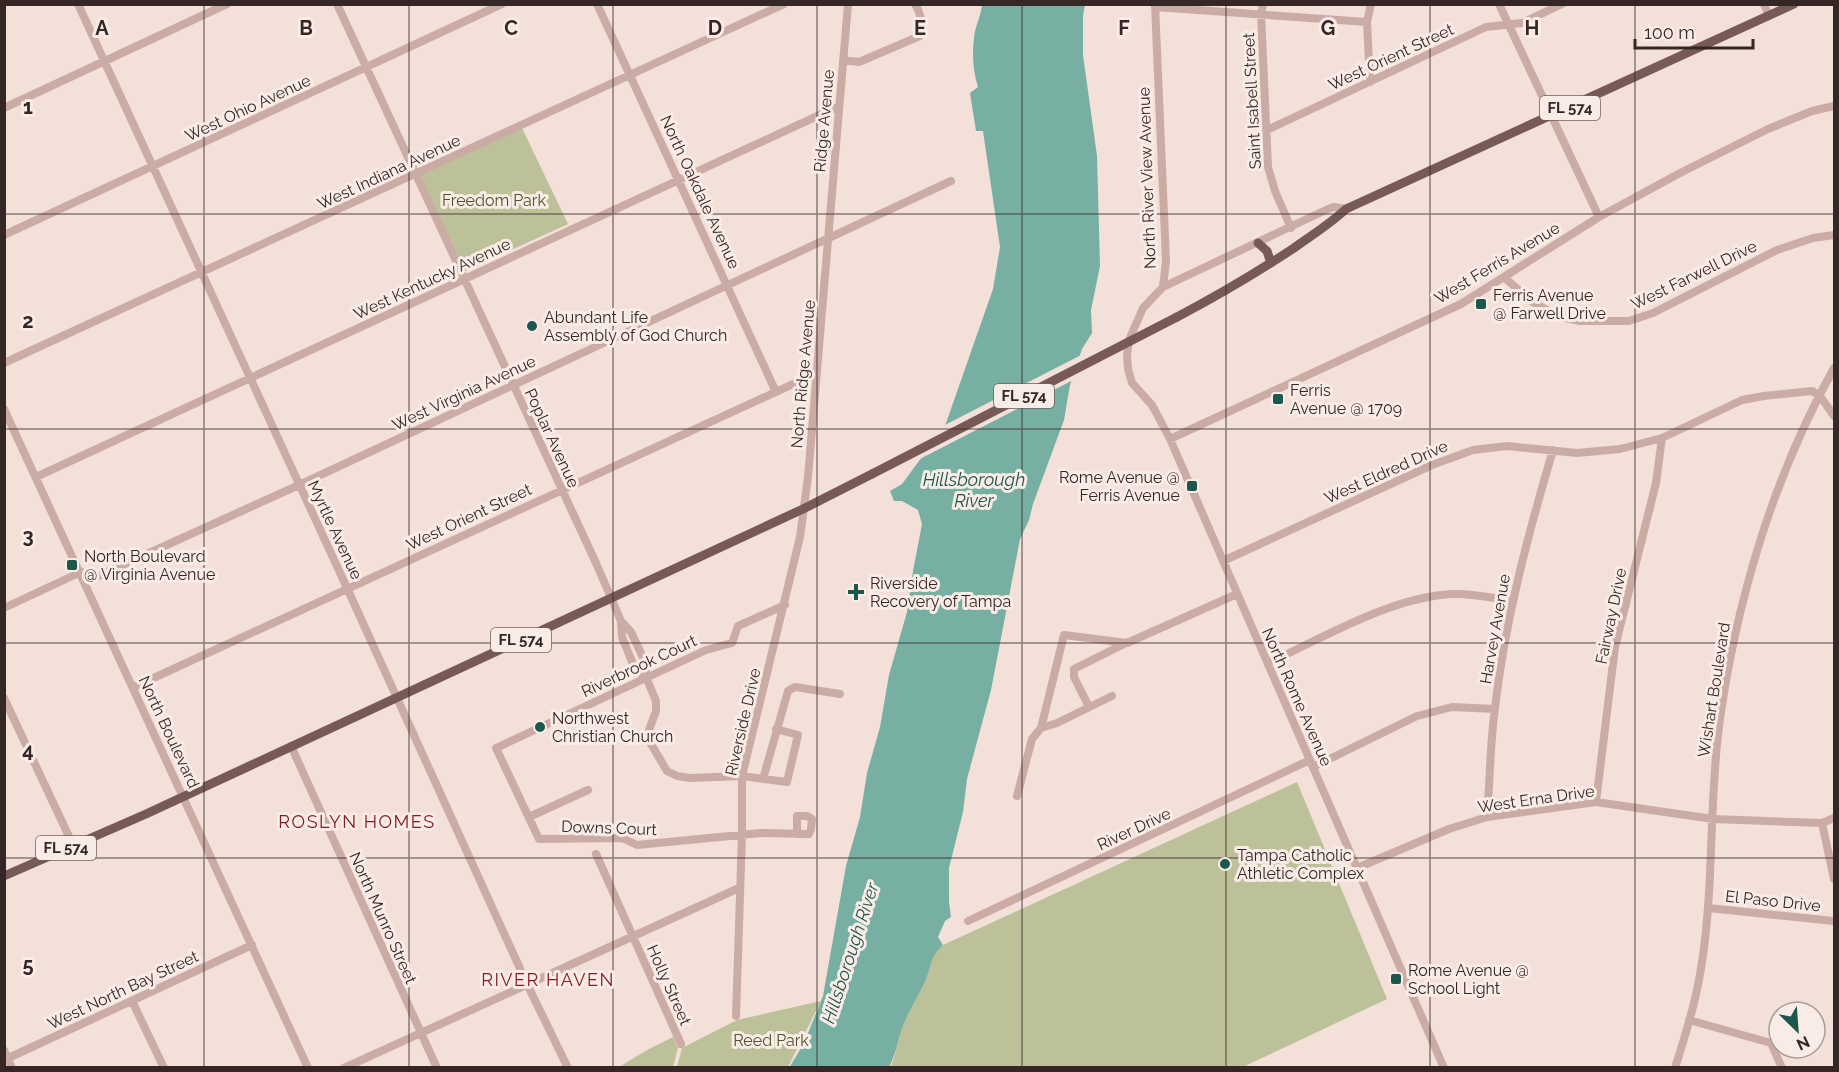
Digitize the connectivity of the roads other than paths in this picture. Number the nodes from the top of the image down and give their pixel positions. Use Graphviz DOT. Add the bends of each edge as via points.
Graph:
graph roads {
  1 [pos="78,4"];
  2 [pos="227,4"];
  3 [pos="337,4"];
  4 [pos="502,4"];
  5 [pos="597,4"];
  6 [pos="784,4"];
  7 [pos="848,4"];
  8 [pos="915,4"];
  9 [pos="1263,4"];
  10 [pos="1371,4"];
  11 [pos="1499,4"];
  12 [pos="1562,4"];
  13 [pos="1764,4"];
  14 [pos="1794,4"];
  15 [pos="1155,6"];
  16 [pos="1261,14"];
  17 [pos="1770,16"];
  18 [pos="1367,22"];
  19 [pos="1508,24"];
  20 [pos="843,60"];
  21 [pos="105,62"];
  22 [pos="366,68"];
  23 [pos="630,75"];
  24 [pos="1370,82"];
  25 [pos="839,106"];
  26 [pos="1834,106"];
  27 [pos="4,108"];
  28 [pos="1551,117"];
  29 [pos="1267,130"];
  30 [pos="153,166"];
  31 [pos="416,174"];
  32 [pos="679,180"];
  33 [pos="951,181"];
  34 [pos="1346,208"];
  35 [pos="1599,217"];
  36 [pos="1290,228"];
  37 [pos="4,235"];
  38 [pos="1834,235"];
  39 [pos="827,240"];
  40 [pos="1258,243"];
  41 [pos="1271,263"];
  42 [pos="201,272"];
  43 [pos="1505,278"];
  44 [pos="464,279"];
  45 [pos="728,285"];
  46 [pos="1163,287"];
  47 [pos="1129,340"];
  48 [pos="4,363"];
  49 [pos="1834,368"];
  50 [pos="818,373"];
  51 [pos="250,378"];
  52 [pos="513,385"];
  53 [pos="776,392"];
  54 [pos="1820,396"];
  55 [pos="4,409"];
  56 [pos="1834,416"];
  57 [pos="1662,438"];
  58 [pos="1170,439"];
  59 [pos="1553,450"];
  60 [pos="36,477"];
  61 [pos="299,484"];
  62 [pos="561,489"];
  63 [pos="803,510"];
  64 [pos="1222,561"];
  65 [pos="81,572"];
  66 [pos="85,582"];
  67 [pos="347,588"];
  68 [pos="1237,594"];
  69 [pos="611,598"];
  70 [pos="1512,601"];
  71 [pos="785,605"];
  72 [pos="4,608"];
  73 [pos="1127,643"];
  74 [pos="1268,663"];
  75 [pos="646,677"];
  76 [pos="134,687"];
  77 [pos="840,694"];
  78 [pos="1112,696"];
  79 [pos="397,697"];
  80 [pos="4,698"];
  81 [pos="1089,707"];
  82 [pos="1495,709"];
  83 [pos="1041,728"];
  84 [pos="776,729"];
  85 [pos="291,746"];
  86 [pos="496,747"];
  87 [pos="1312,764"];
  88 [pos="742,776"];
  89 [pos="763,779"];
  90 [pos="588,790"];
  91 [pos="184,796"];
  92 [pos="1017,796"];
  93 [pos="1596,802"];
  94 [pos="529,817"];
  95 [pos="1487,817"];
  96 [pos="1834,818"];
  97 [pos="1713,819"];
  98 [pos="1822,822"];
  99 [pos="796,834"];
  100 [pos="742,836"];
  101 [pos="73,845"];
  102 [pos="596,854"];
  103 [pos="1357,868"];
  104 [pos="4,876"];
  105 [pos="1834,879"];
  106 [pos="739,888"];
  107 [pos="1708,908"];
  108 [pos="968,921"];
  109 [pos="1834,921"];
  110 [pos="633,936"];
  111 [pos="252,945"];
  112 [pos="526,984"];
  113 [pos="132,1000"];
  114 [pos="736,1016"];
  115 [pos="1689,1020"];
  116 [pos="421,1032"];
  117 [pos="681,1044"];
  118 [pos="6,1056"];
  119 [pos="12,1068"];
  120 [pos="164,1068"];
  121 [pos="308,1068"];
  122 [pos="344,1068"];
  123 [pos="437,1068"];
  124 [pos="568,1068"];
  125 [pos="1444,1068"];
  126 [pos="1675,1068"];
  127 [pos="1782,1068"];
  1 -- 21 [label="street, Myrtle Avenue"];
  2 -- 21 [label="street"];
  3 -- 22 [label="street, Poplar Avenue"];
  4 -- 22 [label="street, West Ohio Avenue"];
  5 -- 23 [label="street, North Oakdale Avenue"];
  6 -- 23 [label="street, West Indiana Avenue"];
  7 -- 20 [label="street, Ridge Avenue"];
  8 -- 20 [label="street" via="923,32 920,36 858,62"];
  9 -- 16 [label="street, Saint Isabell Street"];
  10 -- 18 [label="street"];
  11 -- 19 [label="street"];
  12 -- 19 [label="street, West Orient Street" via="1522,23"];
  13 -- 17 [label="street"];
  14 -- 17 [label="main road, FL 574"];
  15 -- 16 [label="street"];
  15 -- 46 [label="street, North River View Avenue" via="1166,261"];
  16 -- 18 [label="street"];
  16 -- 29 [label="street, Saint Isabell Street"];
  17 -- 28 [label="main road, FL 574"];
  18 -- 24 [label="street"];
  19 -- 24 [label="street, West Orient Street" via="1486,27"];
  19 -- 28 [label="street"];
  20 -- 25 [label="street, Ridge Avenue"];
  21 -- 27 [label="street"];
  21 -- 30 [label="street, Myrtle Avenue"];
  22 -- 30 [label="street, West Ohio Avenue"];
  22 -- 31 [label="street, Poplar Avenue"];
  23 -- 31 [label="street, West Indiana Avenue"];
  23 -- 32 [label="street, North Oakdale Avenue"];
  24 -- 29 [label="street, West Orient Street"];
  25 -- 32 [label="street, West Kentucky Avenue"];
  25 -- 39 [label="street, Ridge Avenue"];
  26 -- 35 [label="street, West Ferris Avenue" via="1768,129"];
  28 -- 34 [label="main road, FL 574"];
  28 -- 35 [label="street"];
  29 -- 36 [label="street, Saint Isabell Street" via="1268,167"];
  30 -- 37 [label="street, West Ohio Avenue"];
  30 -- 42 [label="street, Myrtle Avenue"];
  31 -- 42 [label="street, West Indiana Avenue"];
  31 -- 44 [label="street, Poplar Avenue"];
  32 -- 44 [label="street, West Kentucky Avenue"];
  32 -- 45 [label="street, North Oakdale Avenue"];
  33 -- 39 [label="street, West Virginia Avenue"];
  34 -- 36 [label="street" via="1334,207"];
  34 -- 41 [label="main road, FL 574"];
  35 -- 43 [label="street, West Ferris Avenue"];
  36 -- 40 [label="street"];
  38 -- 43 [label="street, West Farwell Drive" via="1777,250 1653,313 1629,321 1580,321 1557,316 1531,301"];
  39 -- 45 [label="street, West Virginia Avenue"];
  39 -- 50 [label="street, North Ridge Avenue"];
  40 -- 41 [label="main road" via="1267,250"];
  40 -- 46 [label="street"];
  41 -- 63 [label="main road, FL 574, bridge" via="1177,317"];
  42 -- 48 [label="street, West Indiana Avenue"];
  42 -- 51 [label="street, Myrtle Avenue"];
  43 -- 58 [label="street, West Ferris Avenue" via="1461,304"];
  44 -- 51 [label="street, West Kentucky Avenue"];
  44 -- 52 [label="street, Poplar Avenue"];
  45 -- 52 [label="street, West Virginia Avenue"];
  45 -- 53 [label="street, North Oakdale Avenue"];
  46 -- 47 [label="street, North River View Avenue" via="1143,308"];
  47 -- 58 [label="street, North Rome Avenue" via="1127,355 1132,383 1152,405"];
  49 -- 54 [label="street, Wishart Boulevard"];
  50 -- 53 [label="street, West Orient Street"];
  50 -- 63 [label="street, North Ridge Avenue"];
  51 -- 60 [label="street, West Kentucky Avenue"];
  51 -- 61 [label="street, Myrtle Avenue"];
  52 -- 61 [label="street, West Virginia Avenue"];
  52 -- 62 [label="street, Poplar Avenue"];
  53 -- 62 [label="street, West Orient Street"];
  54 -- 56 [label="street"];
  54 -- 57 [label="street, West Eldred Drive" via="1812,391 1742,400"];
  54 -- 97 [label="street, Wishart Boulevard" via="1778,489 1734,637 1719,727"];
  55 -- 60 [label="street, North Boulevard"];
  57 -- 59 [label="street, West Eldred Drive" via="1605,451"];
  57 -- 93 [label="street, Fairway Drive" via="1656,483 1615,647"];
  58 -- 64 [label="street, North Rome Avenue"];
  59 -- 64 [label="street, West Eldred Drive" via="1507,446 1448,458"];
  59 -- 70 [label="street, Harvey Avenue"];
  60 -- 65 [label="street, North Boulevard"];
  61 -- 66 [label="street, West Virginia Avenue"];
  61 -- 67 [label="street, Myrtle Avenue"];
  62 -- 67 [label="street, West Orient Street"];
  62 -- 69 [label="street, Poplar Avenue"];
  63 -- 69 [label="main road, FL 574"];
  63 -- 71 [label="street, Riverside Drive"];
  64 -- 68 [label="street, North Rome Avenue"];
  65 -- 66 [label="street, North Boulevard"];
  65 -- 72 [label="street"];
  66 -- 76 [label="street, North Boulevard"];
  67 -- 76 [label="street, West Orient Street"];
  67 -- 79 [label="street, Myrtle Avenue"];
  68 -- 73 [label="street"];
  68 -- 74 [label="street, North Rome Avenue"];
  69 -- 75 [label="street, Poplar Avenue" via="646,664"];
  69 -- 79 [label="main road, FL 574"];
  70 -- 74 [label="street" via="1471,595 1431,596 1388,608"];
  70 -- 82 [label="street, Harvey Avenue"];
  71 -- 75 [label="street, Riverbrook Court" via="738,626 732,643 706,650"];
  71 -- 88 [label="street, Riverside Drive"];
  73 -- 81 [label="street" via="1074,669"];
  73 -- 83 [label="street" via="1064,634"];
  74 -- 87 [label="street, North Rome Avenue"];
  75 -- 86 [label="street, Riverbrook Court"];
  75 -- 88 [label="street, Poplar Avenue" via="656,701 649,730 651,744 667,771 690,778"];
  76 -- 91 [label="street, North Boulevard"];
  77 -- 84 [label="street" via="795,687 788,691"];
  78 -- 81 [label="street"];
  79 -- 85 [label="main road, FL 574"];
  79 -- 112 [label="street, Myrtle Avenue"];
  80 -- 101 [label="street"];
  81 -- 83 [label="street"];
  82 -- 87 [label="street, River Drive" via="1452,707 1417,716"];
  82 -- 95 [label="street, Harvey Avenue"];
  83 -- 92 [label="street" via="1032,739"];
  84 -- 89 [label="street"];
  84 -- 89 [label="street, Poplar Avenue" via="798,735 788,782"];
  85 -- 91 [label="main road, FL 574"];
  85 -- 116 [label="street, North Munro Street"];
  86 -- 94 [label="street, Downs Court"];
  87 -- 103 [label="street, North Rome Avenue"];
  87 -- 108 [label="street, River Drive"];
  88 -- 89 [label="street, Poplar Avenue"];
  88 -- 100 [label="street, Riverside Drive"];
  90 -- 94 [label="street"];
  91 -- 101 [label="main road, FL 574"];
  91 -- 111 [label="street, North Boulevard"];
  93 -- 95 [label="street, West Erna Drive"];
  93 -- 97 [label="street, West Erna Drive"];
  94 -- 100 [label="street, Downs Court" via="539,839 622,838 637,845"];
  95 -- 103 [label="street, West Erna Drive"];
  96 -- 98 [label="street, West Erna Drive"];
  97 -- 98 [label="street, West Erna Drive"];
  97 -- 107 [label="street, Wishart Boulevard"];
  98 -- 105 [label="street"];
  99 -- 100 [label="street"];
  100 -- 106 [label="street, Riverside Drive"];
  101 -- 104 [label="main road, FL 574"];
  102 -- 110 [label="street, Holly Street"];
  103 -- 125 [label="street, North Rome Avenue"];
  106 -- 110 [label="street"];
  106 -- 114 [label="street, Riverside Drive"];
  107 -- 109 [label="street, El Paso Drive"];
  107 -- 115 [label="street, Wishart Boulevard"];
  110 -- 112 [label="street"];
  110 -- 117 [label="street, Holly Street"];
  111 -- 113 [label="street, West North Bay Street"];
  111 -- 121 [label="street, North Boulevard"];
  112 -- 116 [label="street"];
  112 -- 124 [label="street, Myrtle Avenue"];
  113 -- 118 [label="street, West North Bay Street"];
  113 -- 120 [label="street"];
  115 -- 126 [label="street, Wishart Boulevard"];
  115 -- 127 [label="street" via="1771,1043"];
  116 -- 122 [label="street"];
  116 -- 123 [label="street, North Munro Street"];
  118 -- 119 [label="street"];
}
